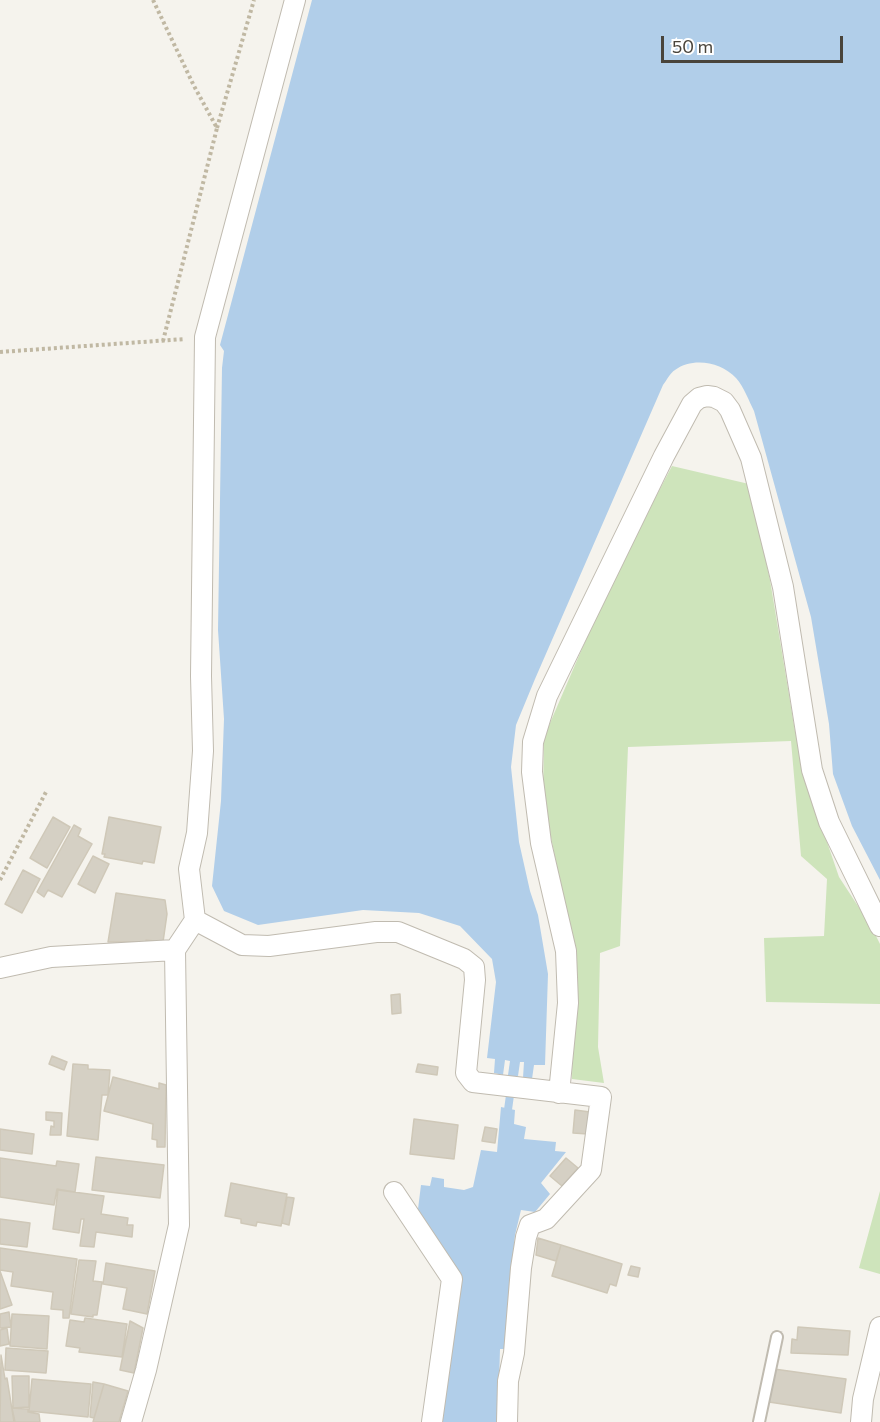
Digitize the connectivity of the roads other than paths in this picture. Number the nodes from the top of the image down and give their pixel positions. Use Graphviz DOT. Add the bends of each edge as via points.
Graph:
graph roads {
  1 [pos="295,0"];
  2 [pos="195,920"];
  3 [pos="880,926"];
  4 [pos="175,950"];
  5 [pos="0,968"];
  6 [pos="551,1092"];
  7 [pos="394,1192"];
  8 [pos="880,1327"];
  9 [pos="777,1337"];
  10 [pos="131,1422"];
  11 [pos="432,1422"];
  12 [pos="507,1422"];
  13 [pos="759,1422"];
  14 [pos="861,1422"];
  1 -- 2 [label="street" via="205,337 203,751 197,833 189,869"];
  2 -- 4 [label="street"];
  2 -- 6 [label="street" via="242,945 269,946 398,932 464,958 474,967 475,980 466,1073 473,1082"];
  3 -- 6 [label="street" via="829,822 812,770 783,587 751,458 724,402 714,397 699,398 664,456 547,696 533,742 532,772 541,843 566,951 568,1003"];
  4 -- 5 [label="street" via="51,957"];
  4 -- 10 [label="street" via="179,1225"];
  6 -- 12 [label="street" via="601,1097 591,1170 546,1219 530,1225 526,1237 508,1381"];
  7 -- 11 [label="street" via="452,1279"];
  8 -- 14 [label="street"];
  9 -- 13 [label="lane"];
}
